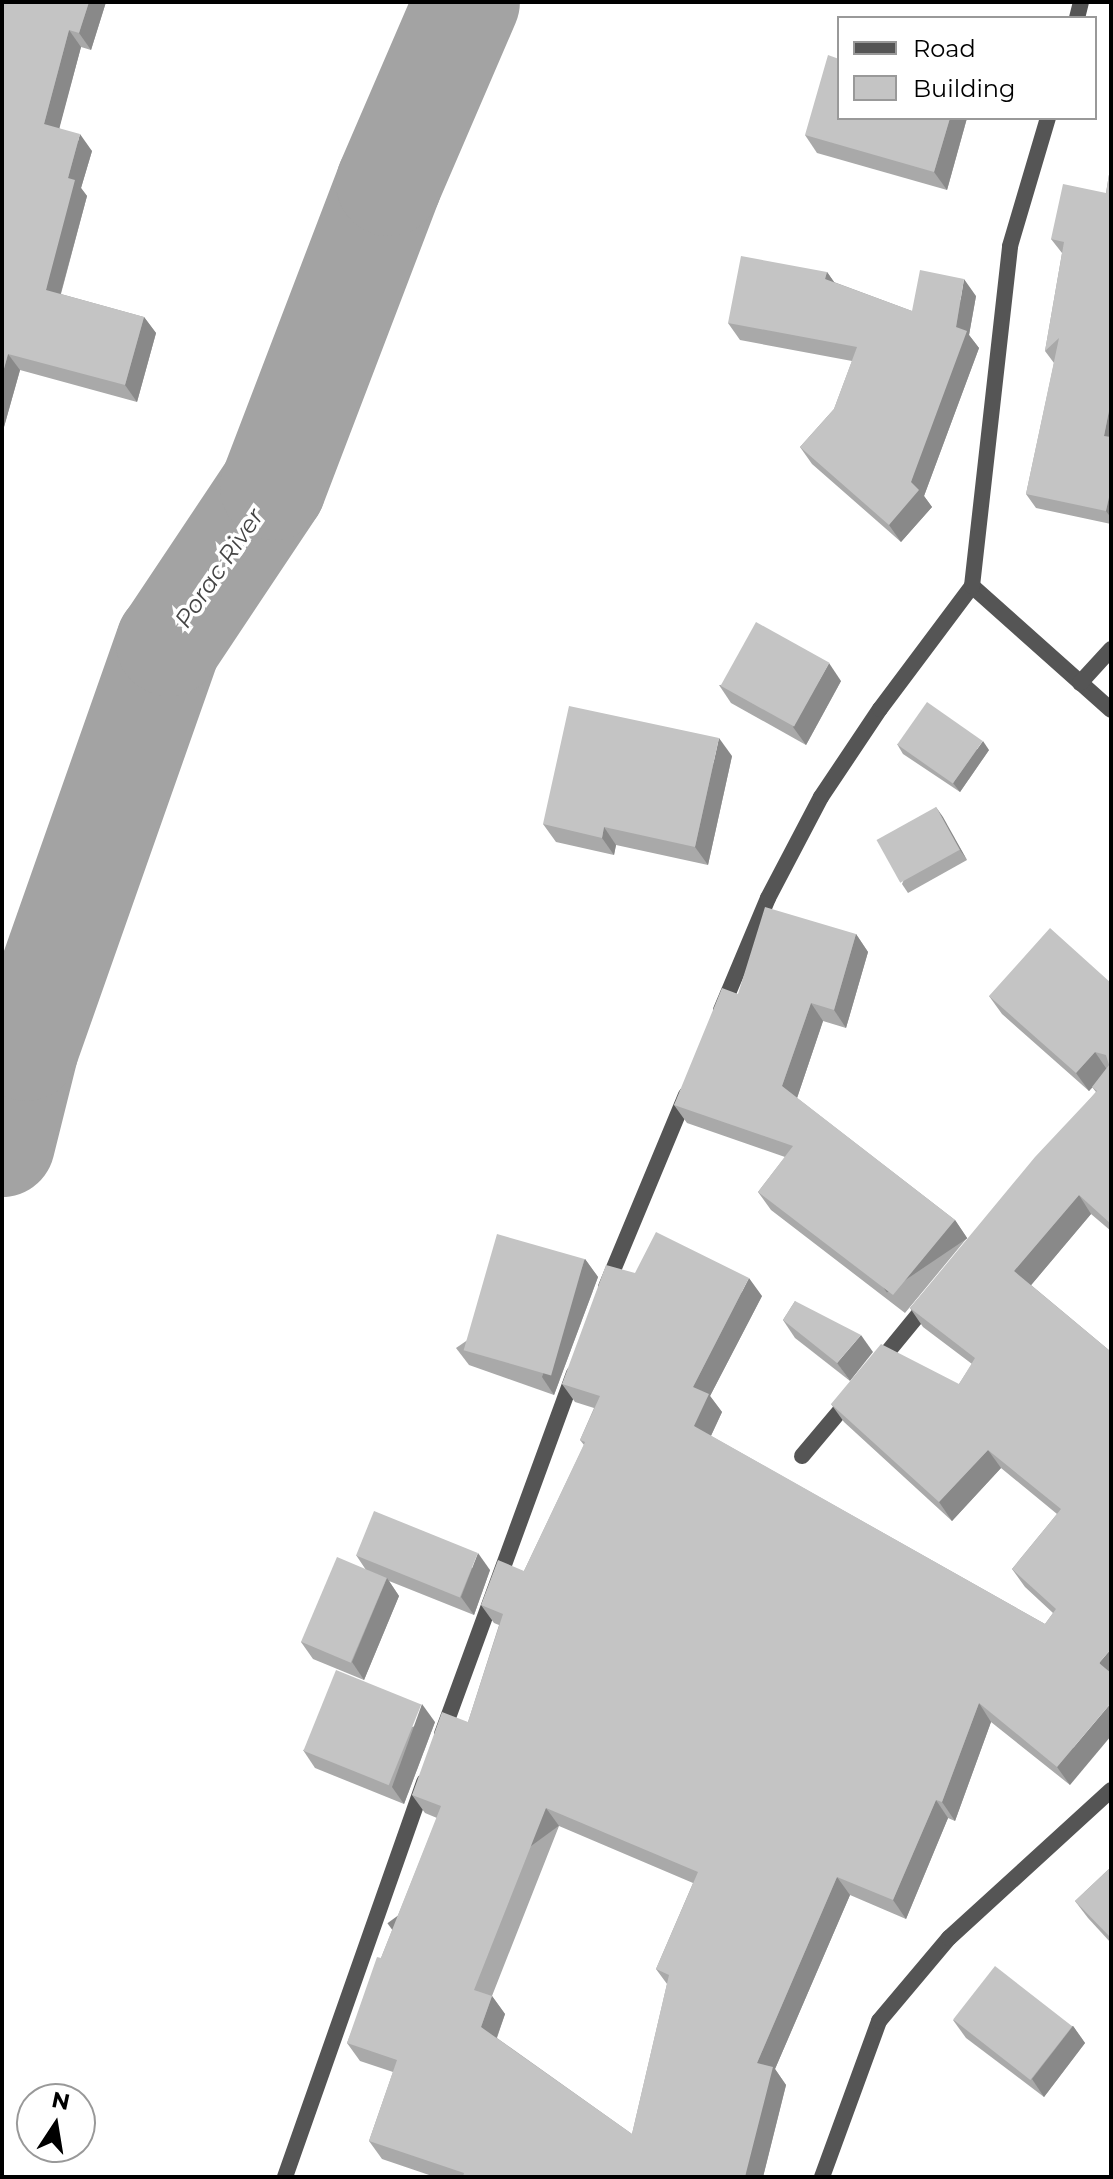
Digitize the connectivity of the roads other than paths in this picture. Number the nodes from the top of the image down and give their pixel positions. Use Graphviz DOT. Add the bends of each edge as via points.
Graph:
graph roads {
  1 [pos="1047,120"];
  2 [pos="972,586"];
  3 [pos="1111,649"];
  4 [pos="1080,683"];
  5 [pos="1111,710"];
  6 [pos="714,1026"];
  7 [pos="691,1083"];
  8 [pos="942,1286"];
  9 [pos="602,1298"];
  10 [pos="580,1357"];
  11 [pos="802,1456"];
  12 [pos="1111,1790"];
  13 [pos="285,2177"];
  14 [pos="822,2177"];
  1 -- 2 [label="street" via="1010,246"];
  2 -- 4 [label="street"];
  2 -- 6 [label="street" via="821,797 768,898"];
  3 -- 4 [label="street"];
  4 -- 5 [label="street"];
  7 -- 9 [label="street"];
  8 -- 11 [label="street"];
  10 -- 13 [label="street"];
  12 -- 14 [label="street" via="949,1938 879,2021"];
}
